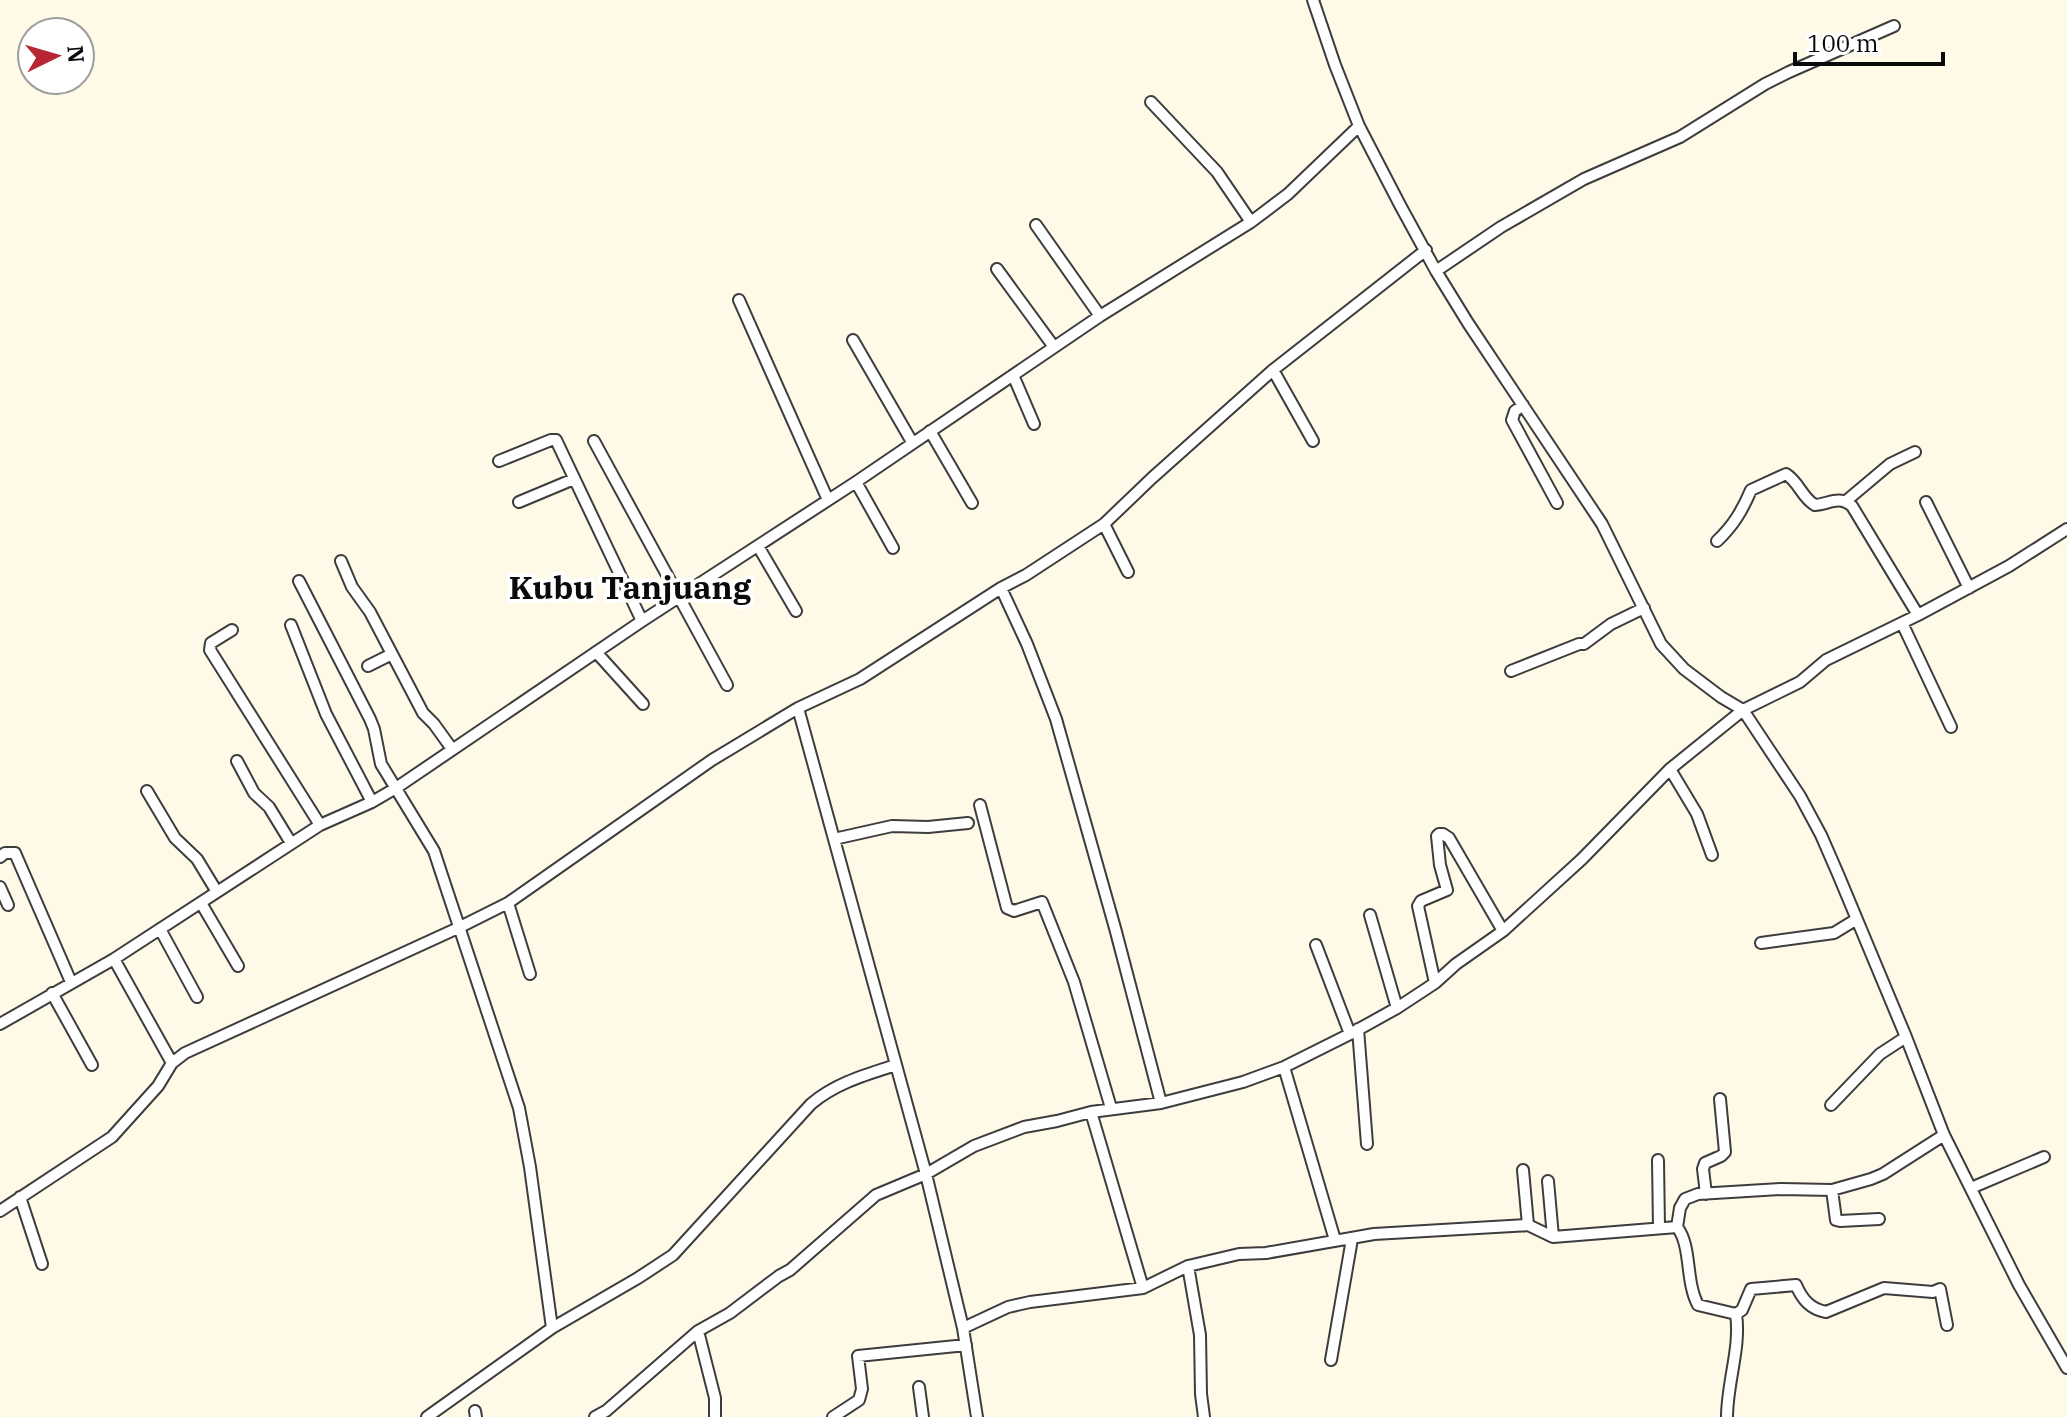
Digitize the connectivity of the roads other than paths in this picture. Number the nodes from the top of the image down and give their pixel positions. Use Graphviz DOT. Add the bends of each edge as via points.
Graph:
graph roads {
  1 [pos="1313,0"];
  2 [pos="1894,26"];
  3 [pos="1151,102"];
  4 [pos="1359,126"];
  5 [pos="1251,222"];
  6 [pos="1036,225"];
  7 [pos="1426,250"];
  8 [pos="997,269"];
  9 [pos="1436,271"];
  10 [pos="739,300"];
  11 [pos="1100,316"];
  12 [pos="853,340"];
  13 [pos="1054,347"];
  14 [pos="1273,370"];
  15 [pos="1013,375"];
  16 [pos="1523,405"];
  17 [pos="1034,424"];
  18 [pos="930,431"];
  19 [pos="594,441"];
  20 [pos="1313,441"];
  21 [pos="912,442"];
  22 [pos="1915,452"];
  23 [pos="499,461"];
  24 [pos="574,479"];
  25 [pos="856,482"];
  26 [pos="828,500"];
  27 [pos="1846,501"];
  28 [pos="519,502"];
  29 [pos="1926,502"];
  30 [pos="972,503"];
  31 [pos="1557,503"];
  32 [pos="1104,524"];
  33 [pos="2067,529"];
  34 [pos="1717,541"];
  35 [pos="758,546"];
  36 [pos="893,548"];
  37 [pos="341,561"];
  38 [pos="1128,572"];
  39 [pos="299,581"];
  40 [pos="1001,588"];
  41 [pos="1969,588"];
  42 [pos="679,597"];
  43 [pos="1644,608"];
  44 [pos="796,611"];
  45 [pos="1918,615"];
  46 [pos="642,621"];
  47 [pos="1902,623"];
  48 [pos="291,625"];
  49 [pos="232,630"];
  50 [pos="596,652"];
  51 [pos="392,654"];
  52 [pos="368,666"];
  53 [pos="1511,671"];
  54 [pos="727,685"];
  55 [pos="643,704"];
  56 [pos="798,708"];
  57 [pos="1743,710"];
  58 [pos="1951,727"];
  59 [pos="452,749"];
  60 [pos="237,761"];
  61 [pos="1670,769"];
  62 [pos="396,788"];
  63 [pos="147,791"];
  64 [pos="372,802"];
  65 [pos="980,805"];
  66 [pos="968,823"];
  67 [pos="320,825"];
  68 [pos="834,839"];
  69 [pos="291,843"];
  70 [pos="1712,855"];
  71 [pos="0,857"];
  72 [pos="0,887"];
  73 [pos="217,892"];
  74 [pos="201,903"];
  75 [pos="508,903"];
  76 [pos="8,905"];
  77 [pos="1370,915"];
  78 [pos="1857,921"];
  79 [pos="458,928"];
  80 [pos="160,929"];
  81 [pos="1503,931"];
  82 [pos="1761,943"];
  83 [pos="1316,945"];
  84 [pos="114,959"];
  85 [pos="238,966"];
  86 [pos="530,974"];
  87 [pos="71,982"];
  88 [pos="1435,983"];
  89 [pos="52,993"];
  90 [pos="197,997"];
  91 [pos="1397,1008"];
  92 [pos="0,1024"];
  93 [pos="1354,1032"];
  94 [pos="1906,1037"];
  95 [pos="172,1063"];
  96 [pos="92,1065"];
  97 [pos="896,1065"];
  98 [pos="1284,1067"];
  99 [pos="1720,1099"];
  100 [pos="1161,1103"];
  101 [pos="1831,1105"];
  102 [pos="1111,1108"];
  103 [pos="1091,1112"];
  104 [pos="1944,1135"];
  105 [pos="1367,1144"];
  106 [pos="2044,1157"];
  107 [pos="1658,1160"];
  108 [pos="1523,1170"];
  109 [pos="926,1174"];
  110 [pos="1548,1181"];
  111 [pos="1971,1188"];
  112 [pos="1832,1190"];
  113 [pos="1706,1194"];
  114 [pos="20,1197"];
  115 [pos="0,1211"];
  116 [pos="1879,1219"];
  117 [pos="1528,1225"];
  118 [pos="1677,1227"];
  119 [pos="1659,1228"];
  120 [pos="1553,1237"];
  121 [pos="1352,1239"];
  122 [pos="1335,1240"];
  123 [pos="42,1264"];
  124 [pos="1188,1266"];
  125 [pos="1143,1288"];
  126 [pos="1736,1314"];
  127 [pos="1947,1325"];
  128 [pos="552,1328"];
  129 [pos="963,1328"];
  130 [pos="698,1331"];
  131 [pos="2061,1344"];
  132 [pos="966,1345"];
  133 [pos="1331,1360"];
  134 [pos="2067,1368"];
  135 [pos="919,1387"];
  136 [pos="606,1414"];
  137 [pos="427,1417"];
  138 [pos="595,1417"];
  139 [pos="715,1417"];
  140 [pos="833,1417"];
  141 [pos="923,1417"];
  142 [pos="977,1417"];
  143 [pos="1204,1417"];
  144 [pos="1727,1417"];
  1 -- 4 [label="street"];
  2 -- 9 [label="street" via="1789,72 1680,137 1584,179"];
  3 -- 5 [label="street" via="1217,172"];
  4 -- 5 [label="street"];
  4 -- 7 [label="street"];
  5 -- 11 [label="street"];
  6 -- 11 [label="street"];
  7 -- 9 [label="street"];
  7 -- 14 [label="street"];
  8 -- 13 [label="street"];
  9 -- 16 [label="street"];
  10 -- 26 [label="street"];
  11 -- 13 [label="street"];
  12 -- 21 [label="street"];
  13 -- 15 [label="street"];
  14 -- 20 [label="street"];
  14 -- 32 [label="street"];
  15 -- 17 [label="street"];
  15 -- 18 [label="street"];
  16 -- 31 [label="street" via="1512,420"];
  16 -- 43 [label="street" via="1602,524"];
  18 -- 21 [label="street"];
  18 -- 30 [label="street"];
  19 -- 42 [label="street"];
  21 -- 25 [label="street"];
  22 -- 27 [label="street" via="1890,464"];
  23 -- 24 [label="street" via="556,440"];
  24 -- 28 [label="street"];
  24 -- 46 [label="street"];
  25 -- 26 [label="street"];
  25 -- 36 [label="street"];
  26 -- 35 [label="street"];
  27 -- 34 [label="street" via="1815,505 1786,474 1751,490 1730,529"];
  27 -- 45 [label="street"];
  29 -- 41 [label="street"];
  32 -- 38 [label="street"];
  32 -- 40 [label="street"];
  33 -- 41 [label="street"];
  35 -- 42 [label="street"];
  35 -- 44 [label="street"];
  37 -- 51 [label="street"];
  39 -- 62 [label="street" via="370,719 381,764"];
  40 -- 56 [label="street" via="860,679"];
  40 -- 100 [label="street" via="1056,719"];
  41 -- 45 [label="street"];
  42 -- 46 [label="street"];
  42 -- 54 [label="street"];
  43 -- 53 [label="street" via="1584,644"];
  43 -- 57 [label="street" via="1671,657"];
  45 -- 47 [label="street"];
  46 -- 50 [label="street"];
  47 -- 57 [label="street" via="1826,660 1800,682"];
  47 -- 58 [label="street"];
  48 -- 64 [label="street" via="326,714"];
  49 -- 67 [label="street" via="211,643 210,650"];
  50 -- 55 [label="street"];
  50 -- 59 [label="street"];
  51 -- 52 [label="street"];
  51 -- 59 [label="street" via="423,713"];
  56 -- 68 [label="street"];
  56 -- 75 [label="street" via="712,760"];
  57 -- 61 [label="street"];
  57 -- 78 [label="street" via="1800,796"];
  59 -- 62 [label="street"];
  60 -- 69 [label="street"];
  61 -- 70 [label="street" via="1697,814"];
  61 -- 81 [label="street"];
  62 -- 64 [label="street"];
  62 -- 79 [label="street" via="434,851"];
  63 -- 73 [label="street"];
  64 -- 67 [label="street"];
  65 -- 102 [label="street" via="1007,908 1014,911 1042,902 1051,921"];
  66 -- 68 [label="street" via="892,826"];
  67 -- 69 [label="street"];
  68 -- 97 [label="street"];
  69 -- 73 [label="street"];
  71 -- 87 [label="street" via="15,853"];
  72 -- 76 [label="street"];
  73 -- 74 [label="street"];
  74 -- 80 [label="street"];
  74 -- 85 [label="street"];
  75 -- 79 [label="street"];
  75 -- 86 [label="street"];
  77 -- 91 [label="street"];
  78 -- 82 [label="street" via="1834,933"];
  78 -- 94 [label="street"];
  79 -- 95 [label="street"];
  79 -- 128 [label="street" via="519,1108"];
  80 -- 84 [label="street"];
  80 -- 90 [label="street"];
  81 -- 88 [label="street"];
  81 -- 88 [label="street" via="1449,838 1439,834 1447,890 1418,906"];
  83 -- 93 [label="street"];
  84 -- 87 [label="street"];
  84 -- 95 [label="street"];
  87 -- 89 [label="street"];
  88 -- 91 [label="street"];
  89 -- 92 [label="street"];
  89 -- 96 [label="street"];
  91 -- 93 [label="street"];
  93 -- 98 [label="street"];
  93 -- 105 [label="street"];
  94 -- 101 [label="street" via="1880,1054"];
  94 -- 104 [label="street"];
  95 -- 114 [label="street" via="112,1137"];
  97 -- 109 [label="street"];
  97 -- 128 [label="street" via="824,1093 673,1255"];
  98 -- 100 [label="street"];
  98 -- 122 [label="street"];
  99 -- 113 [label="street" via="1725,1152 1705,1163"];
  100 -- 102 [label="street"];
  102 -- 103 [label="street"];
  103 -- 109 [label="street" via="1024,1127 974,1146"];
  103 -- 125 [label="street"];
  104 -- 111 [label="street"];
  104 -- 112 [label="street" via="1883,1174"];
  106 -- 111 [label="street"];
  107 -- 119 [label="street"];
  108 -- 117 [label="street"];
  109 -- 129 [label="street"];
  109 -- 130 [label="street" via="876,1195 790,1270"];
  110 -- 120 [label="street"];
  111 -- 131 [label="street" via="2019,1285"];
  112 -- 113 [label="street"];
  112 -- 116 [label="street" via="1836,1220"];
  113 -- 118 [label="street" via="1685,1199"];
  114 -- 115 [label="street"];
  114 -- 123 [label="street"];
  117 -- 120 [label="street"];
  117 -- 121 [label="street"];
  118 -- 119 [label="street"];
  118 -- 126 [label="street" via="1684,1235 1698,1305"];
  119 -- 120 [label="street"];
  121 -- 122 [label="street"];
  121 -- 133 [label="street"];
  122 -- 124 [label="street"];
  124 -- 125 [label="street"];
  124 -- 143 [label="street" via="1200,1335"];
  125 -- 129 [label="street" via="1030,1302"];
  126 -- 127 [label="street" via="1751,1289 1770,1286 1796,1285 1801,1297 1826,1312 1884,1288 1940,1289"];
  126 -- 144 [label="street"];
  128 -- 137 [label="street"];
  129 -- 132 [label="street"];
  130 -- 136 [label="street"];
  130 -- 139 [label="street"];
  131 -- 134 [label="street"];
  132 -- 140 [label="street" via="858,1356 859,1400"];
  132 -- 142 [label="street"];
  135 -- 141 [label="street"];
  136 -- 138 [label="street"];
}
